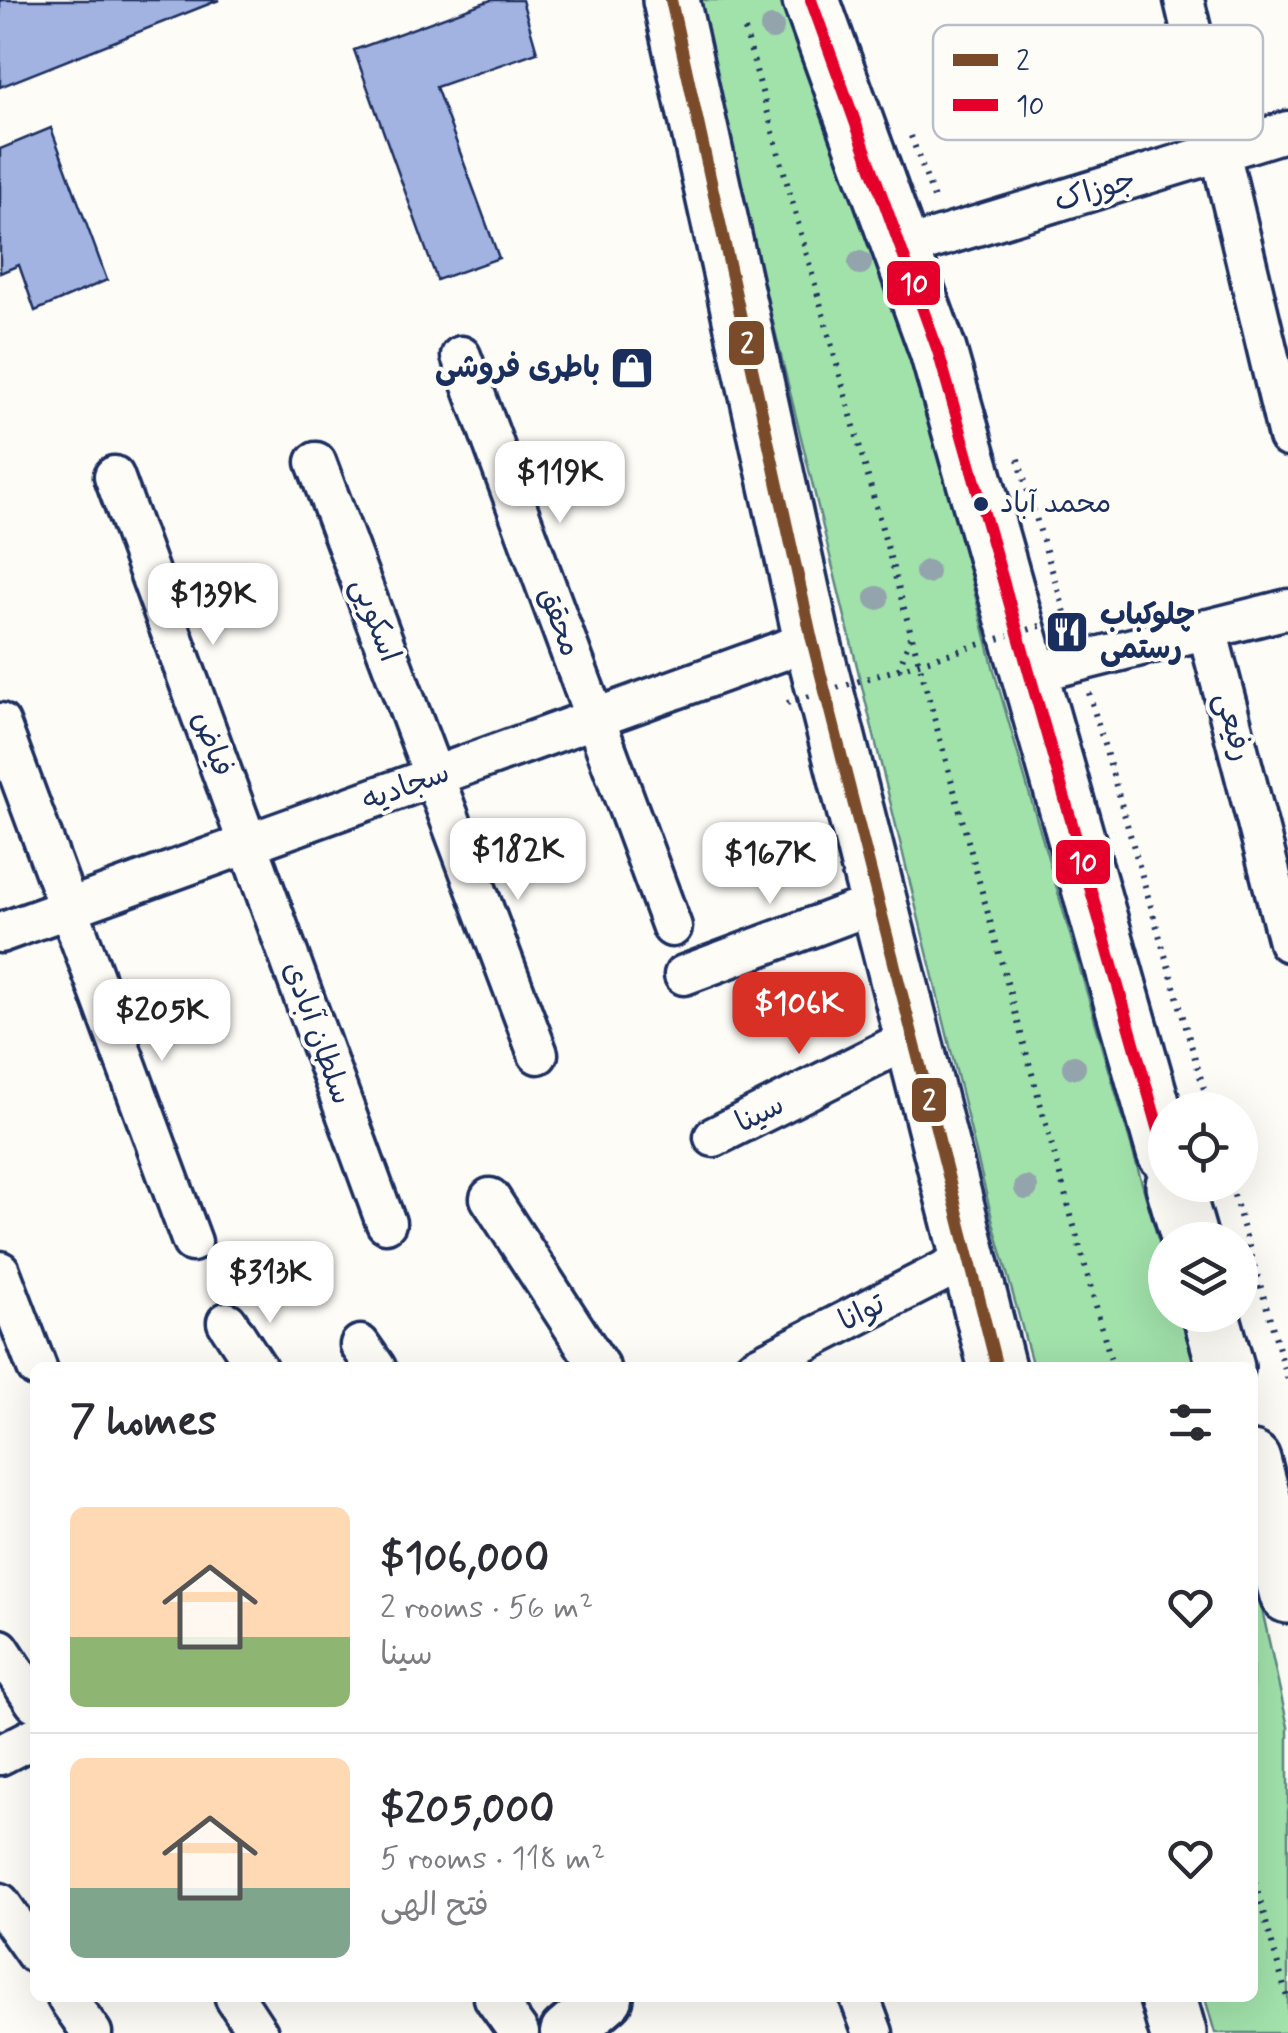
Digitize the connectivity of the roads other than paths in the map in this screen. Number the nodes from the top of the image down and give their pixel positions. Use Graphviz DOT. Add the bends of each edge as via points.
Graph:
graph roads {
  1 [pos="671,0"];
  2 [pos="811,0"];
  3 [pos="1184,0"];
  4 [pos="1190,25"];
  5 [pos="1288,132"];
  6 [pos="1217,140"];
  7 [pos="1262,140"];
  8 [pos="1263,140"];
  9 [pos="1220,153"];
  10 [pos="901,249"];
  11 [pos="462,356"];
  12 [pos="1288,438"];
  13 [pos="316,462"];
  14 [pos="114,476"];
  15 [pos="1288,609"];
  16 [pos="1207,630"];
  17 [pos="812,640"];
  18 [pos="1038,649"];
  19 [pos="594,718"];
  20 [pos="0,723"];
  21 [pos="434,777"];
  22 [pos="248,844"];
  23 [pos="880,902"];
  24 [pos="69,908"];
  25 [pos="672,928"];
  26 [pos="0,933"];
  27 [pos="1288,942"];
  28 [pos="684,976"];
  29 [pos="913,1037"];
  30 [pos="538,1054"];
  31 [pos="1150,1092"];
  32 [pos="714,1137"];
  33 [pos="490,1198"];
  34 [pos="386,1223"];
  35 [pos="192,1242"];
  36 [pos="969,1258"];
  37 [pos="0,1271"];
  38 [pos="228,1322"];
  39 [pos="1216,1332"];
  40 [pos="35,1362"];
  41 [pos="253,1362"];
  42 [pos="596,1362"];
  43 [pos="766,1362"];
  44 [pos="995,1362"];
  45 [pos="1224,1362"];
  46 [pos="1258,1474"];
  47 [pos="1280,1527"];
  48 [pos="1288,1596"];
  49 [pos="0,1649"];
  50 [pos="30,1694"];
  51 [pos="30,1740"];
  52 [pos="0,1755"];
  53 [pos="0,1904"];
  54 [pos="30,1945"];
  55 [pos="70,2002"];
  56 [pos="237,2002"];
  57 [pos="497,2002"];
  58 [pos="602,2002"];
  59 [pos="861,2002"];
  60 [pos="1169,2002"];
  61 [pos="92,2033"];
  62 [pos="258,2033"];
  63 [pos="519,2033"];
  64 [pos="566,2033"];
  65 [pos="873,2033"];
  66 [pos="1178,2033"];
  1 -- 17 [label="highway"];
  2 -- 10 [label="highway"];
  3 -- 4 [label="street"];
  5 -- 8 [label="street, جوزاک"];
  6 -- 9 [label="street"];
  7 -- 9 [label="street, جوزاک"];
  9 -- 10 [label="street, جوزاک"];
  9 -- 12 [label="street"];
  10 -- 18 [label="highway"];
  11 -- 19 [label="street, محقق"];
  13 -- 21 [label="street, اسکویی"];
  14 -- 22 [label="street, فیاض"];
  15 -- 16 [label="street"];
  16 -- 18 [label="street"];
  16 -- 27 [label="street, رفیعی"];
  17 -- 19 [label="street, سجادیه"];
  17 -- 23 [label="highway"];
  18 -- 31 [label="highway"];
  19 -- 21 [label="street, سجادیه"];
  19 -- 25 [label="street, محقق"];
  20 -- 24 [label="street"];
  21 -- 22 [label="street, سجادیه"];
  21 -- 30 [label="street, اسکویی"];
  22 -- 24 [label="street, سجادیه"];
  22 -- 34 [label="street, سلطان آبادی"];
  23 -- 28 [label="street"];
  23 -- 29 [label="highway"];
  24 -- 26 [label="street, سجادیه"];
  24 -- 35 [label="street"];
  29 -- 32 [label="street, سینا"];
  29 -- 36 [label="highway"];
  33 -- 42 [label="street"];
  36 -- 43 [label="street, توانا"];
  36 -- 44 [label="highway"];
  37 -- 40 [label="street"];
  38 -- 41 [label="street"];
  39 -- 45 [label="highway"];
  46 -- 47 [label="highway"];
  47 -- 48 [label="highway"];
  49 -- 50 [label="street"];
  51 -- 52 [label="street"];
  53 -- 54 [label="street"];
  55 -- 61 [label="street"];
  56 -- 62 [label="street"];
  57 -- 63 [label="street"];
  58 -- 64 [label="main road"];
  59 -- 65 [label="street"];
  60 -- 66 [label="highway"];
}
